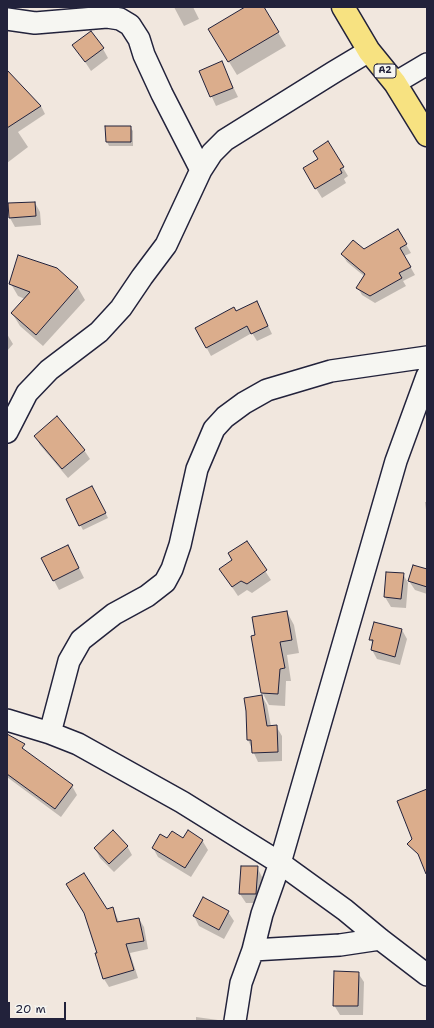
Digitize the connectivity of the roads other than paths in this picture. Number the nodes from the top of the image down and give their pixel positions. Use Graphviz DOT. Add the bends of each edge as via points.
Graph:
graph roads {
  1 [pos="343,7"];
  2 [pos="7,19"];
  3 [pos="369,51"];
  4 [pos="427,64"];
  5 [pos="395,83"];
  6 [pos="427,135"];
  7 [pos="201,170"];
  8 [pos="427,357"];
  9 [pos="427,376"];
  10 [pos="7,432"];
  11 [pos="7,720"];
  12 [pos="50,733"];
  13 [pos="280,863"];
  14 [pos="380,939"];
  15 [pos="253,950"];
  16 [pos="427,975"];
  17 [pos="235,1021"];
  1 -- 3 [label="highway, A2"];
  2 -- 7 [label="street" via="35,23 107,17 120,19 130,25"];
  3 -- 5 [label="highway, A2"];
  3 -- 7 [label="street" via="225,140 212,153"];
  4 -- 5 [label="street"];
  5 -- 6 [label="highway, A2"];
  7 -- 10 [label="street" via="166,245 121,308 99,332 49,370 27,393"];
  8 -- 12 [label="street" via="331,371 267,390 244,403 218,425 197,469 180,545 165,582 148,596 114,614 81,640 69,661"];
  9 -- 13 [label="street" via="396,461"];
  11 -- 12 [label="street"];
  12 -- 13 [label="street" via="78,744 182,802"];
  13 -- 14 [label="street"];
  13 -- 15 [label="street" via="262,914"];
  14 -- 15 [label="street" via="340,945"];
  14 -- 16 [label="street"];
  15 -- 17 [label="street" via="241,983"];
}
